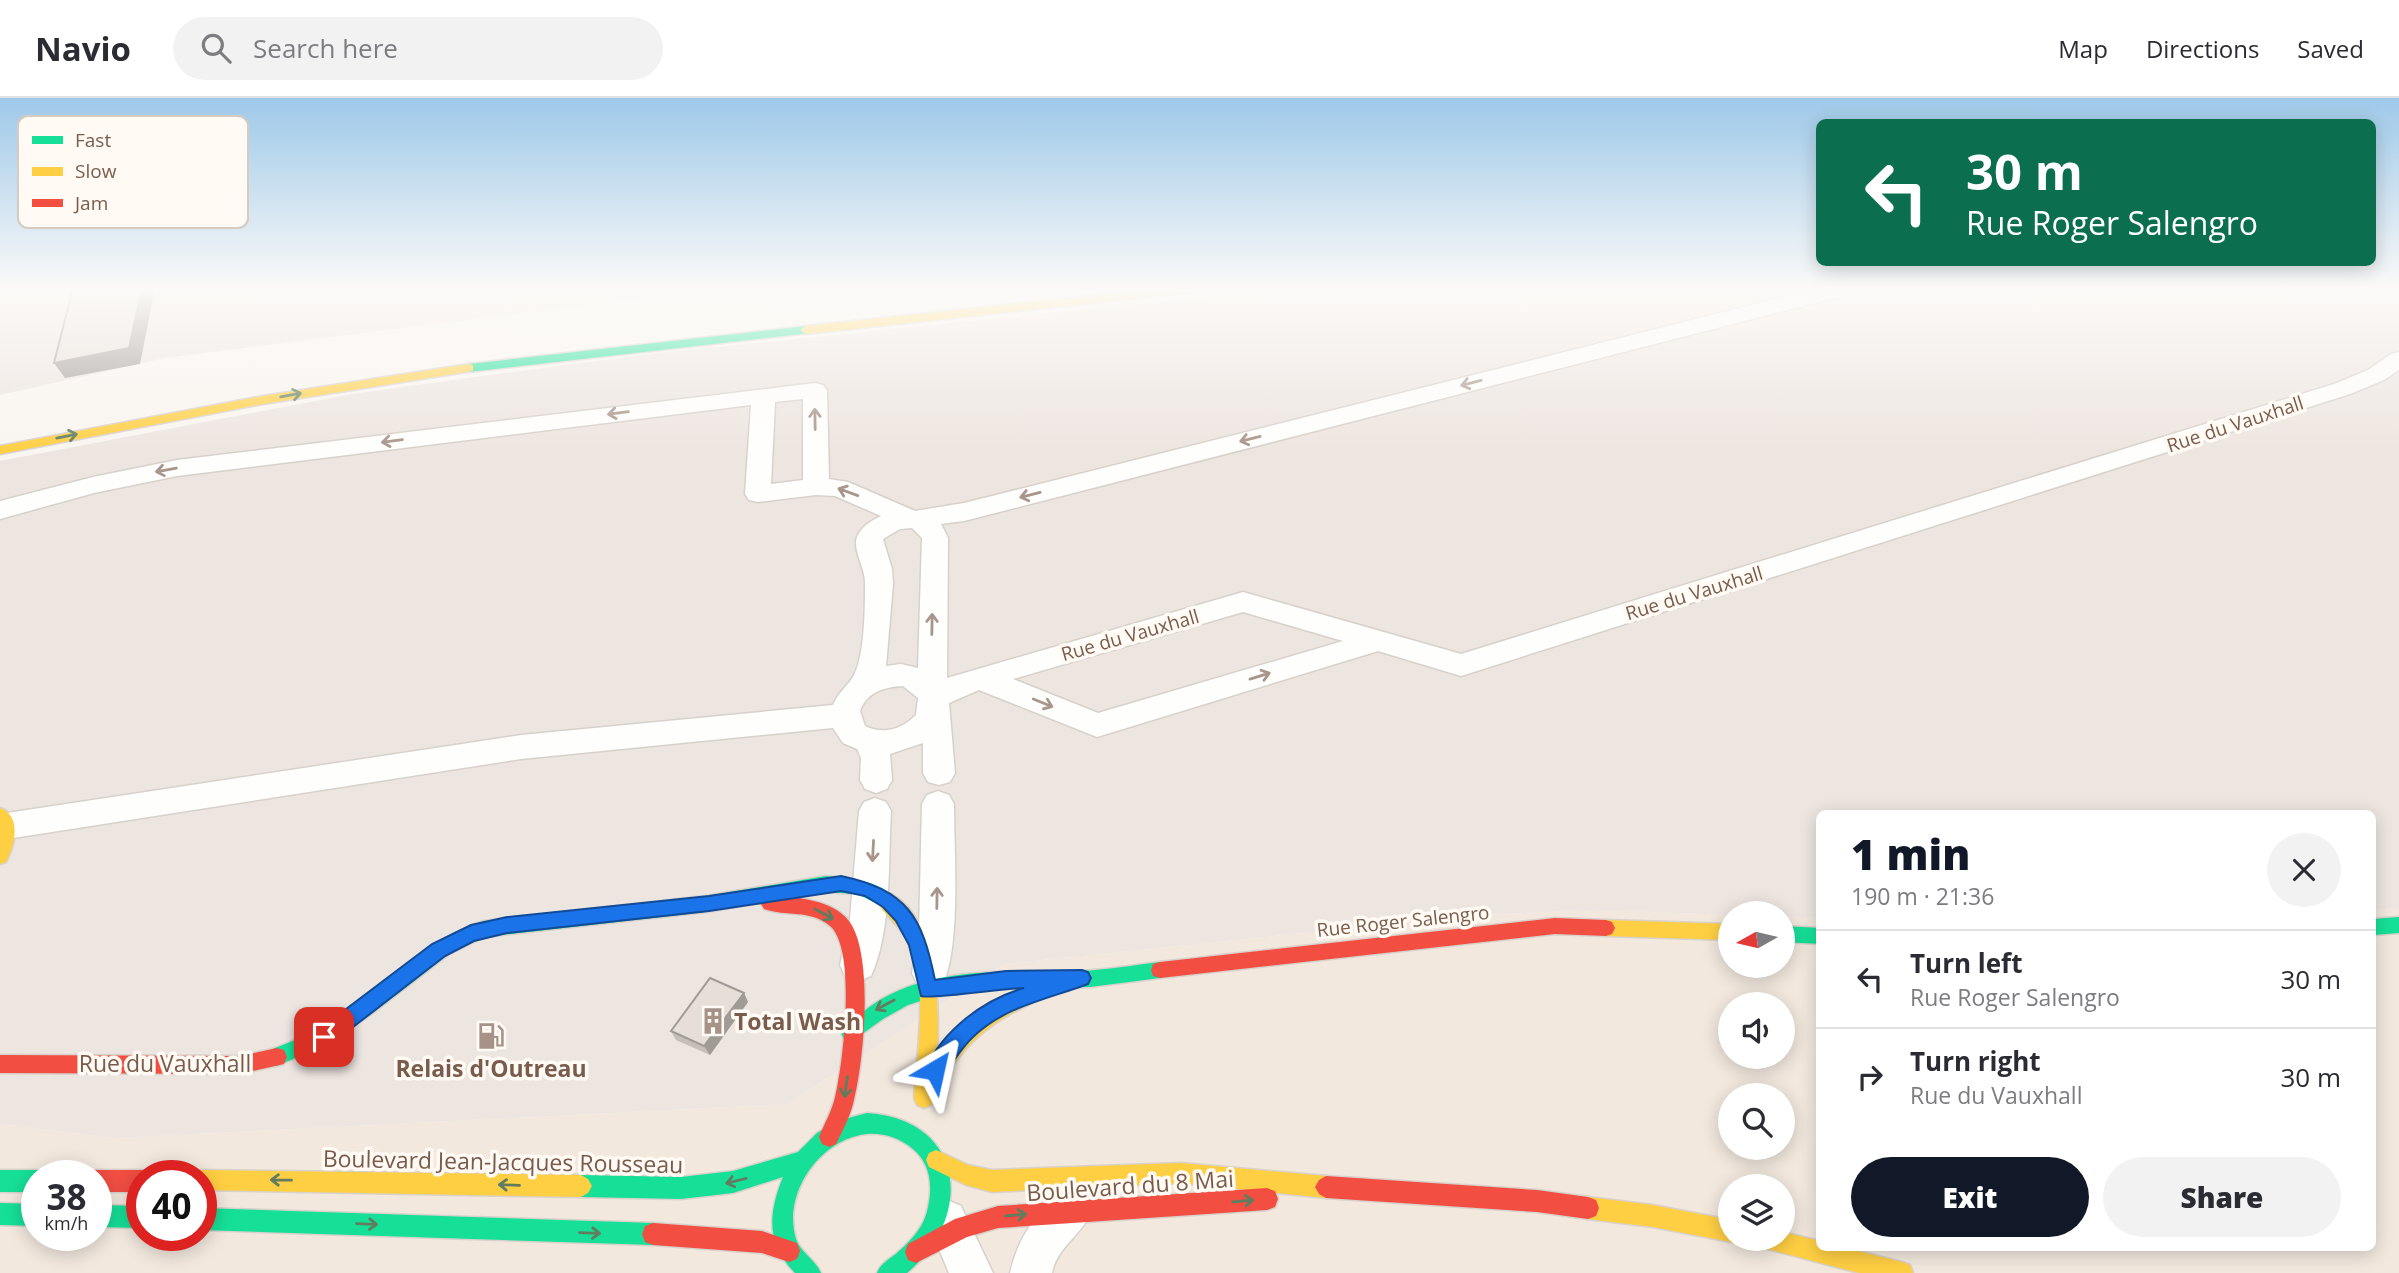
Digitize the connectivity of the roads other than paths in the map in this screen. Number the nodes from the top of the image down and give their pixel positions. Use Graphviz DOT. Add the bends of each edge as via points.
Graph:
graph roads {
  1 [pos="671,343"];
  2 [pos="1630,343"];
  3 [pos="2399,359"];
  4 [pos="763,396"];
  5 [pos="0,450"];
  6 [pos="816,487"];
  7 [pos="0,510"];
  8 [pos="914,519"];
  9 [pos="1378,640"];
  10 [pos="980,678"];
  11 [pos="864,684"];
  12 [pos="933,700"];
  13 [pos="844,715"];
  14 [pos="867,740"];
  15 [pos="4,821"];
  16 [pos="0,857"];
  17 [pos="869,890"];
  18 [pos="709,904"];
  19 [pos="2399,925"];
  20 [pos="2376,927"];
  21 [pos="1718,932"];
  22 [pos="1796,935"];
  23 [pos="1816,936"];
  24 [pos="1082,978"];
  25 [pos="854,982"];
  26 [pos="928,990"];
  27 [pos="851,1033"];
  28 [pos="0,1064"];
  29 [pos="924,1111"];
  30 [pos="829,1137"];
  31 [pos="801,1161"];
  32 [pos="217,1180"];
  33 [pos="0,1181"];
  34 [pos="21,1181"];
  35 [pos="1353,1190"];
  36 [pos="934,1198"];
  37 [pos="1072,1211"];
  38 [pos="0,1214"];
  39 [pos="21,1215"];
  40 [pos="217,1220"];
  41 [pos="1718,1228"];
  42 [pos="1795,1246"];
  43 [pos="789,1251"];
  44 [pos="810,1273"];
  45 [pos="888,1273"];
  46 [pos="972,1273"];
  47 [pos="1031,1273"];
  48 [pos="1902,1273"];
  5 -- 1 [label="main road, one-way" via="213,408 464,368"];
  2 -- 8 [label="street, one-way" via="964,512"];
  3 -- 9 [label="street, Rue du Vauxhall" via="2342,389 1461,666"];
  6 -- 4 [label="street, one-way" via="815,390"];
  4 -- 6 [label="street" via="758,494"];
  4 -- 7 [label="street, one-way" via="177,468"];
  8 -- 6 [label="street, one-way" via="839,488"];
  8 -- 11 [label="street" via="884,525 870,537 869,551 879,576 872,670"];
  12 -- 8 [label="street, Rue du Vauxhall, one-way" via="934,538 928,524"];
  9 -- 10 [label="street, Rue du Vauxhall" via="1243,602"];
  10 -- 9 [label="street, one-way" via="1097,725"];
  10 -- 12 [label="street, Rue du Vauxhall"];
  11 -- 12 [label="street" via="901,675 922,682"];
  11 -- 13 [label="street" via="849,698"];
  12 -- 14 [label="street" via="926,724 908,737 884,743"];
  26 -- 12 [label="street, Rue du Vauxhall, one-way" via="936,932 939,788"];
  13 -- 14 [label="street" via="851,730"];
  13 -- 15 [label="street" via="521,747"];
  14 -- 17 [label="street, Rue du Vauxhall, one-way" via="877,758"];
  15 -- 16 [label="main road" via="7,841"];
  17 -- 18 [label="main road, Rue du Vauxhall" via="832,884"];
  17 -- 25 [label="street, Rue du Vauxhall"];
  17 -- 26 [label="main road, Rue du Vauxhall" via="889,902 908,924 922,955"];
  18 -- 25 [label="main road, Rue du Vauxhall, one-way" via="794,905 828,915 844,928 851,942"];
  18 -- 28 [label="main road, Rue du Vauxhall" via="507,925 471,933 439,950 324,1037 277,1059 240,1065"];
  19 -- 20 [label="main road"];
  21 -- 24 [label="main road, Rue Roger Salengro" via="1555,926"];
  22 -- 23 [label="main road"];
  24 -- 26 [label="main road, Rue Roger Salengro" via="1006,979"];
  24 -- 29 [label="main road, Rue Roger Salengro" via="1012,1000 978,1020 940,1062"];
  25 -- 27 [label="main road, Rue du Vauxhall"];
  26 -- 27 [label="main road, Rue Roger Salengro, one-way" via="884,1005"];
  26 -- 29 [label="main road, Rue du Vauxhall"];
  27 -- 30 [label="main road, Rue du Vauxhall, one-way" via="845,1096"];
  29 -- 36 [label="main road, Rue Roger Salengro"];
  30 -- 31 [label="main road"];
  30 -- 36 [label="main road" via="851,1126 883,1124 911,1132"];
  31 -- 32 [label="main road, Boulevard Jean-Jacques Rousseau, one-way" via="733,1182 681,1188"];
  31 -- 43 [label="main road" via="781,1206"];
  33 -- 34 [label="main road"];
  35 -- 36 [label="main road, Boulevard du 8 Mai" via="1181,1173 992,1181 966,1175"];
  37 -- 35 [label="main road, Boulevard du 8 Mai, one-way" via="1227,1203"];
  35 -- 41 [label="main road, Boulevard du 8 Mai" via="1537,1201"];
  36 -- 37 [label="main road, Boulevard du 8 Mai, one-way" via="998,1217"];
  36 -- 45 [label="main road"];
  36 -- 46 [label="street"];
  37 -- 47 [label="street" via="1042,1241"];
  38 -- 39 [label="main road"];
  40 -- 43 [label="main road, one-way" via="698,1235 762,1242"];
  42 -- 48 [label="main road"];
  43 -- 44 [label="main road"];
}
